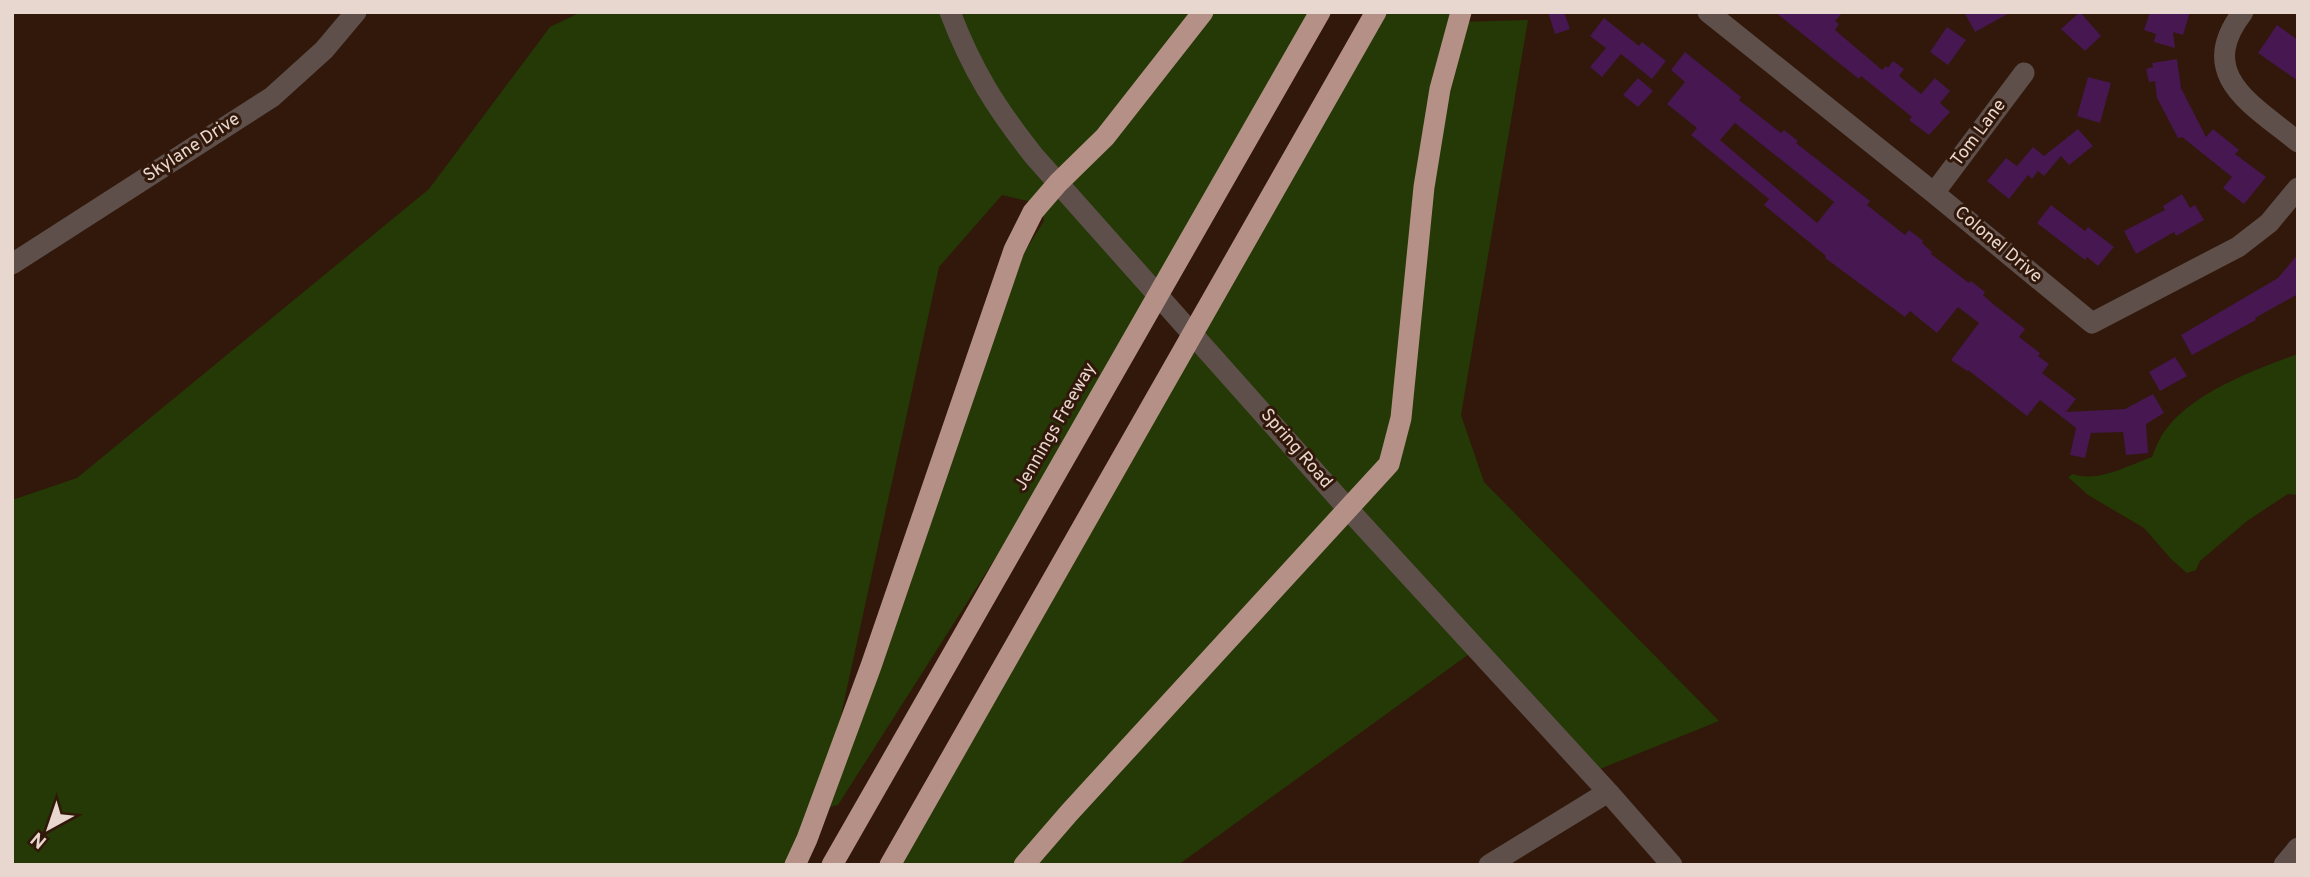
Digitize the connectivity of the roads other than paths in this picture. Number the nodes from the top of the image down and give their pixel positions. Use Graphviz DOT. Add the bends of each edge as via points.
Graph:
graph roads {
  1 [pos="356,12"];
  2 [pos="950,12"];
  3 [pos="1203,12"];
  4 [pos="1320,12"];
  5 [pos="1376,12"];
  6 [pos="1461,12"];
  7 [pos="1708,12"];
  8 [pos="2243,12"];
  9 [pos="2024,73"];
  10 [pos="2298,142"];
  11 [pos="1058,183"];
  12 [pos="2298,188"];
  13 [pos="1934,192"];
  14 [pos="12,264"];
  15 [pos="1348,509"];
  16 [pos="1608,792"];
  17 [pos="2298,848"];
  18 [pos="795,865"];
  19 [pos="832,865"];
  20 [pos="890,865"];
  21 [pos="1024,865"];
  22 [pos="1489,865"];
  23 [pos="1672,865"];
  24 [pos="2284,865"];
  1 -- 14 [label="street, Skylane Drive" via="324,50 272,97"];
  2 -- 11 [label="street, Spring Road" via="977,76 1005,120"];
  3 -- 11 [label="highway" via="1105,137"];
  4 -- 19 [label="highway, Jennings Freeway"];
  5 -- 20 [label="highway"];
  6 -- 15 [label="highway" via="1440,89 1424,187 1402,418 1390,464"];
  7 -- 13 [label="street, Colonel Drive"];
  8 -- 10 [label="street" via="2228,35 2227,74 2246,99"];
  9 -- 13 [label="street, Tom Lane"];
  11 -- 15 [label="street, Spring Road"];
  11 -- 18 [label="highway" via="1033,212 1014,250 871,666"];
  12 -- 13 [label="street, Colonel Drive" via="2269,223 2238,247 2092,323"];
  15 -- 16 [label="street, Spring Road"];
  15 -- 21 [label="highway"];
  16 -- 22 [label="street"];
  16 -- 23 [label="street, Spring Road"];
  17 -- 24 [label="street"];
}
